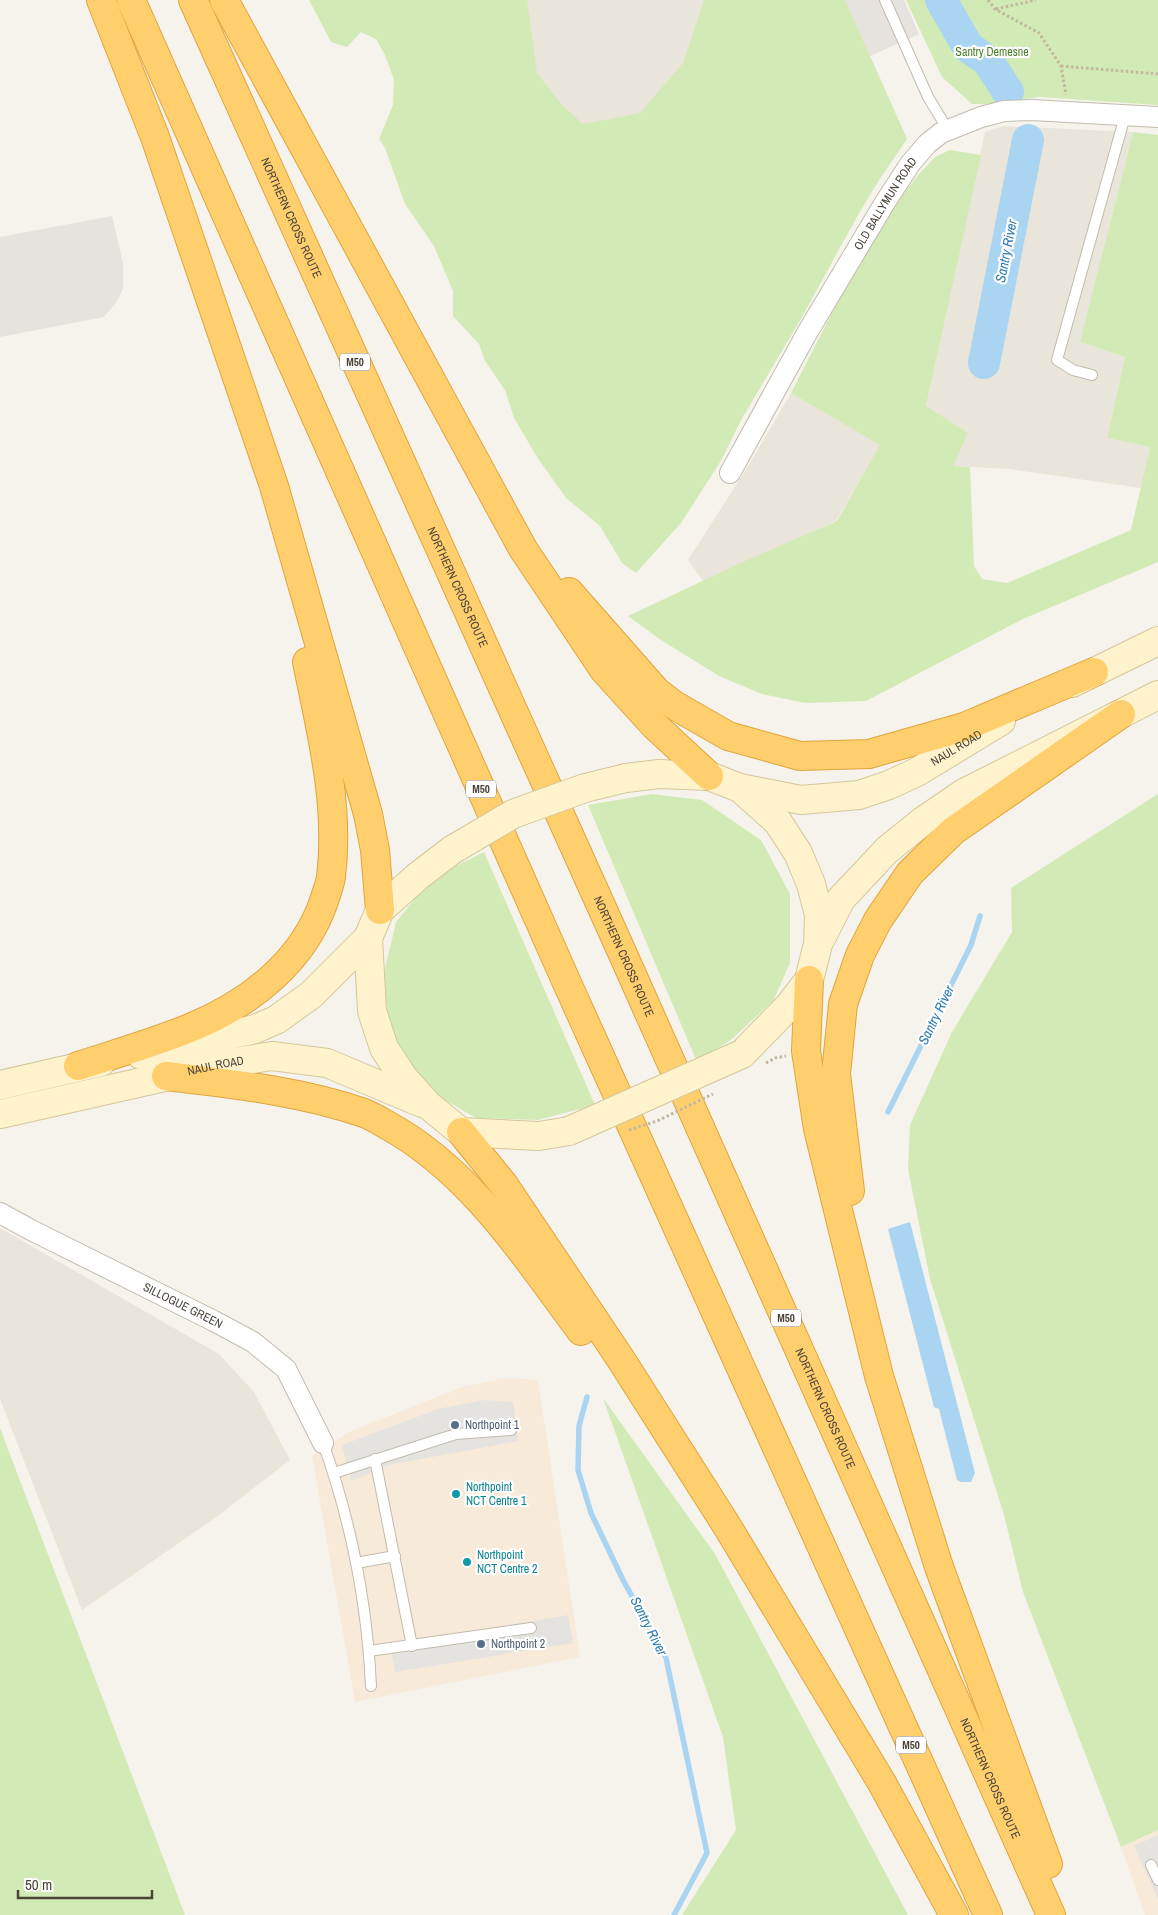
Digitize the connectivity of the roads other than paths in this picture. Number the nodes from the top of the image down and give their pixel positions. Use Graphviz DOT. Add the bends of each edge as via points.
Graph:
graph roads {
  1 [pos="101,0"];
  2 [pos="131,0"];
  3 [pos="193,0"];
  4 [pos="224,0"];
  5 [pos="885,0"];
  6 [pos="1124,116"];
  7 [pos="1158,117"];
  8 [pos="948,130"];
  9 [pos="1092,375"];
  10 [pos="464,439"];
  11 [pos="730,474"];
  12 [pos="274,486"];
  13 [pos="1158,641"];
  14 [pos="1094,672"];
  15 [pos="1158,695"];
  16 [pos="1121,714"];
  17 [pos="709,776"];
  18 [pos="740,788"];
  19 [pos="380,910"];
  20 [pos="368,938"];
  21 [pos="818,944"];
  22 [pos="809,980"];
  23 [pos="78,1066"];
  24 [pos="166,1076"];
  25 [pos="0,1085"];
  26 [pos="428,1105"];
  27 [pos="0,1114"];
  28 [pos="461,1132"];
  29 [pos="0,1212"];
  30 [pos="879,1376"];
  31 [pos="511,1430"];
  32 [pos="323,1443"];
  33 [pos="375,1460"];
  34 [pos="334,1473"];
  35 [pos="726,1526"];
  36 [pos="395,1556"];
  37 [pos="356,1563"];
  38 [pos="531,1628"];
  39 [pos="412,1646"];
  40 [pos="369,1651"];
  41 [pos="371,1686"];
  42 [pos="1151,1865"];
  43 [pos="1158,1880"];
  44 [pos="954,1915"];
  45 [pos="988,1915"];
  46 [pos="1051,1915"];
  47 [pos="1067,1915"];
  1 -- 12 [label="highway" via="155,137"];
  2 -- 45 [label="highway, M50" via="559,965"];
  3 -- 46 [label="highway, NORTHERN CROSS ROUTE / M50"];
  4 -- 10 [label="highway"];
  5 -- 8 [label="lane" via="928,97"];
  6 -- 7 [label="street, OLD BALLYMUN ROAD"];
  6 -- 8 [label="street, OLD BALLYMUN ROAD" via="1004,111"];
  6 -- 9 [label="lane" via="1057,360 1073,370"];
  8 -- 11 [label="street, OLD BALLYMUN ROAD" via="927,144 884,204 807,333"];
  10 -- 14 [label="highway" via="564,587 652,686 674,705 728,736 800,756 869,754 964,727"];
  10 -- 17 [label="highway" via="523,549 604,670 654,725"];
  12 -- 19 [label="highway" via="368,814 376,850"];
  12 -- 23 [label="highway" via="330,784 331,878 321,910 301,948 266,984 230,1008 190,1028"];
  13 -- 14 [label="main road, NAUL ROAD"];
  14 -- 18 [label="main road, NAUL ROAD" via="996,723 917,772 859,795 801,800"];
  15 -- 16 [label="main road"];
  16 -- 21 [label="main road" via="964,793 923,821 886,850 841,899"];
  16 -- 30 [label="highway" via="953,831 910,873 878,920 860,955 843,1004 836,1074 845,1161"];
  17 -- 18 [label="main road"];
  17 -- 19 [label="main road, bridge" via="659,774 626,778 585,788 513,814 452,850"];
  18 -- 21 [label="main road" via="778,822 798,853 811,884 818,915"];
  19 -- 20 [label="main road"];
  20 -- 23 [label="main road, NAUL ROAD" via="311,995 276,1020 255,1029 156,1052"];
  20 -- 26 [label="main road" via="372,1011 384,1048 403,1077"];
  21 -- 22 [label="main road"];
  22 -- 28 [label="main road, bridge" via="750,1061 569,1131 539,1136"];
  22 -- 30 [label="highway" via="806,1051 818,1129"];
  23 -- 25 [label="main road, NAUL ROAD"];
  24 -- 26 [label="main road, NAUL ROAD" via="272,1056 327,1063"];
  24 -- 27 [label="main road, NAUL ROAD"];
  24 -- 35 [label="highway" via="312,1098 366,1114 411,1138 448,1168 498,1222"];
  26 -- 28 [label="main road"];
  28 -- 35 [label="highway" via="509,1192 620,1358"];
  29 -- 32 [label="street, SILLOGUE GREEN" via="253,1342 286,1369"];
  30 -- 47 [label="highway" via="938,1567"];
  31 -- 33 [label="lane" via="456,1434"];
  32 -- 34 [label="lane"];
  33 -- 34 [label="lane"];
  33 -- 36 [label="lane"];
  34 -- 37 [label="lane"];
  35 -- 44 [label="highway" via="882,1783"];
  36 -- 37 [label="lane"];
  36 -- 39 [label="lane"];
  37 -- 40 [label="lane"];
  38 -- 39 [label="lane"];
  39 -- 40 [label="lane"];
  40 -- 41 [label="lane"];
  42 -- 43 [label="lane"];
}
